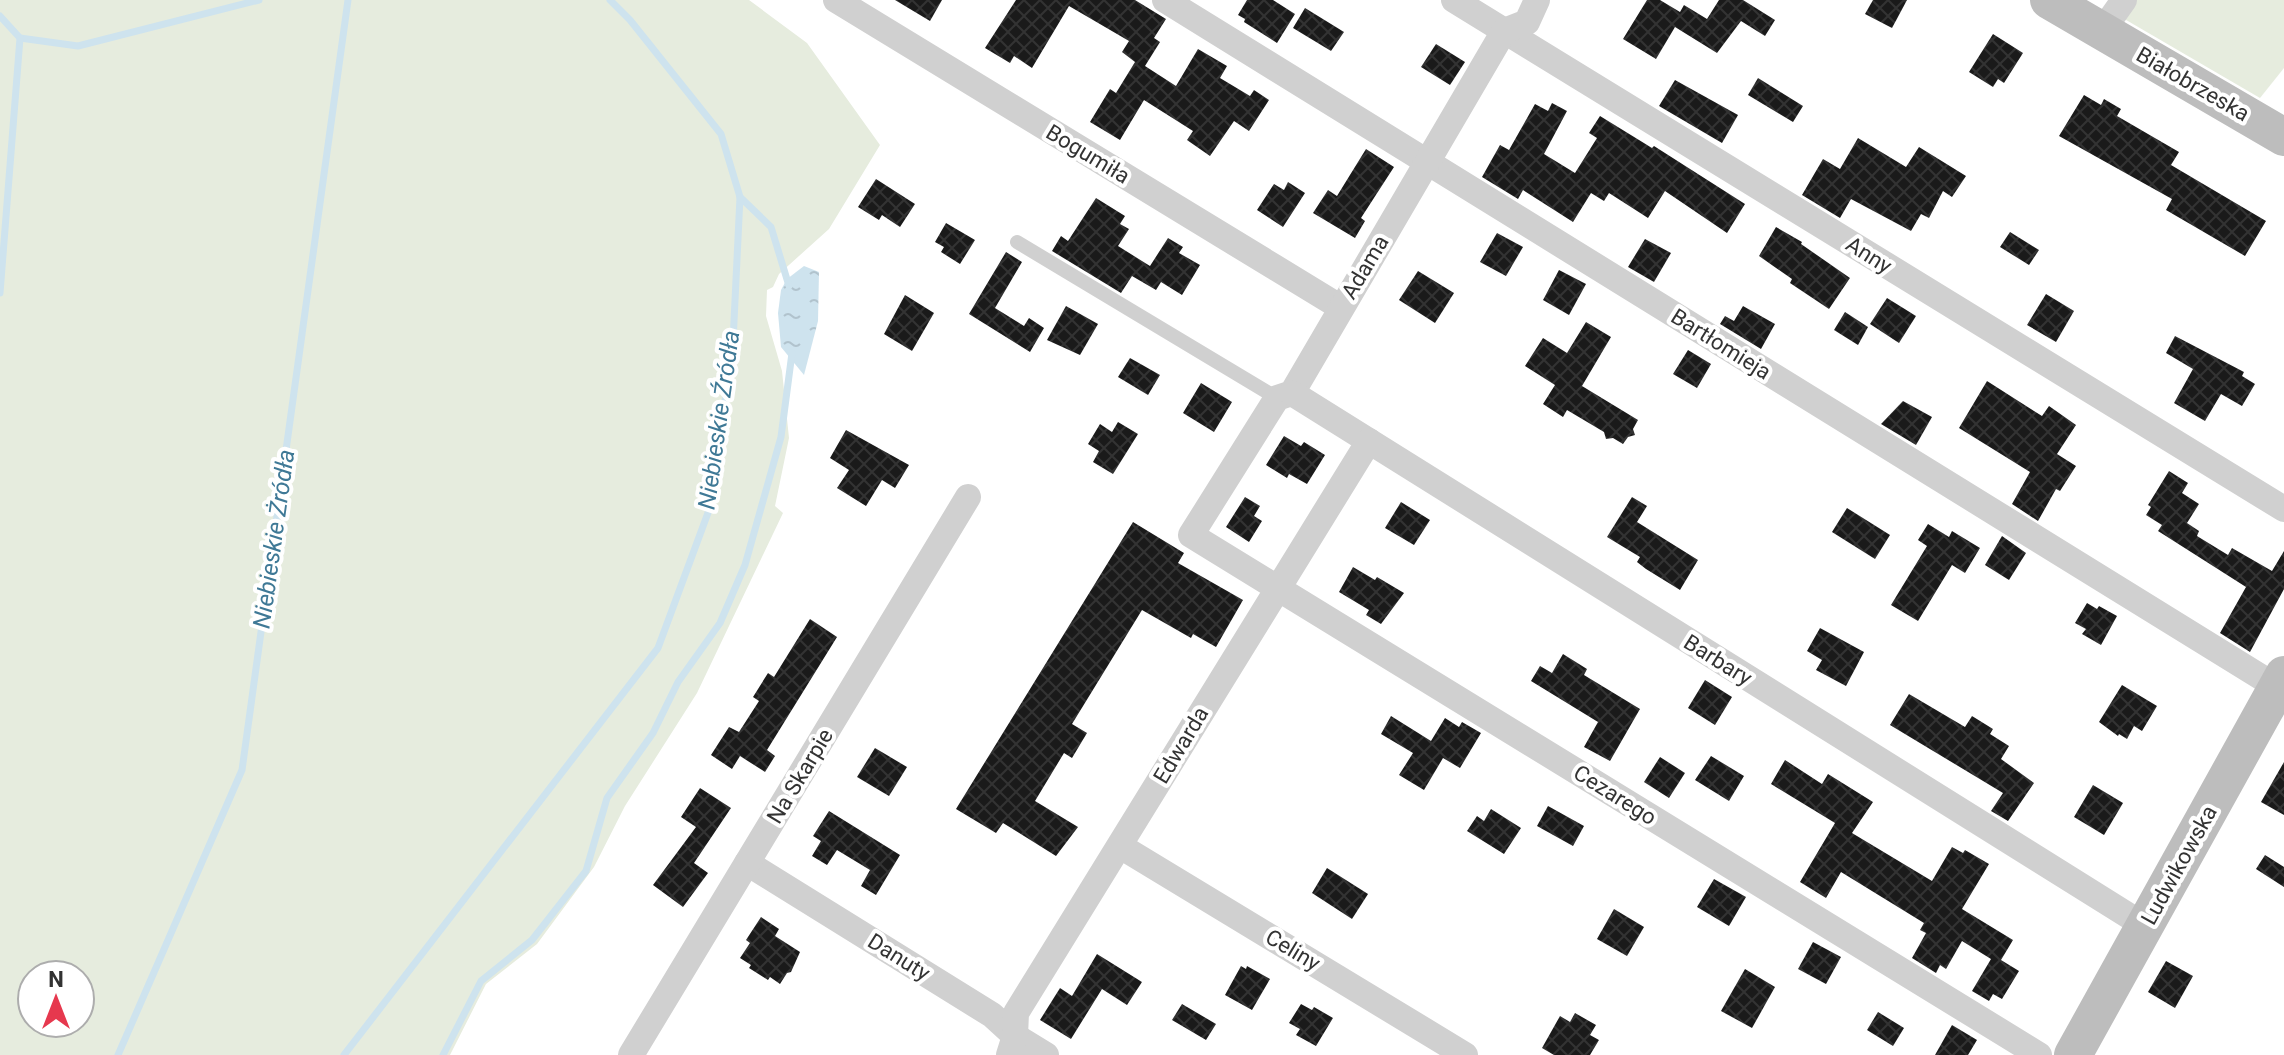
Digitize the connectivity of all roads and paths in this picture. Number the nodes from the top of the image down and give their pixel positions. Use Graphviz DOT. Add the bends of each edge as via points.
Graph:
graph roads {
  1 [pos="836,0"];
  2 [pos="1165,0"];
  3 [pos="1454,0"];
  4 [pos="1537,0"];
  5 [pos="2049,0"];
  6 [pos="2124,0"];
  7 [pos="1504,31"];
  8 [pos="2102,31"];
  9 [pos="2284,137"];
  10 [pos="1428,163"];
  11 [pos="1017,242"];
  12 [pos="1340,307"];
  13 [pos="1284,396"];
  14 [pos="1369,441"];
  15 [pos="968,497"];
  16 [pos="2284,509"];
  17 [pos="1191,535"];
  18 [pos="1278,587"];
  19 [pos="2281,681"];
  20 [pos="1120,846"];
  21 [pos="747,863"];
  22 [pos="2145,926"];
  23 [pos="1012,1046"];
  24 [pos="631,1055"];
  25 [pos="1046,1055"];
  26 [pos="1465,1055"];
  27 [pos="2039,1055"];
  28 [pos="2073,1055"];
  1 -- 12 [label="street, Bogumiła"];
  2 -- 10 [label="street, Bartłomieja"];
  3 -- 7 [label="street, Anny"];
  4 -- 7 [label="street, Adama" via="1527,22"];
  5 -- 8 [label="street, Białobrzeska"];
  6 -- 8 [label="street"];
  7 -- 10 [label="street, Adama"];
  7 -- 16 [label="street, Anny"];
  8 -- 9 [label="street, Białobrzeska"];
  10 -- 12 [label="street, Adama"];
  10 -- 19 [label="street, Bartłomieja"];
  11 -- 13 [label="lane"];
  12 -- 13 [label="street, Adama"];
  13 -- 14 [label="street, Barbary"];
  13 -- 17 [label="street, Adama"];
  14 -- 18 [label="street, Edwarda"];
  14 -- 22 [label="street, Barbary"];
  15 -- 21 [label="street, Na Skarpie"];
  17 -- 18 [label="street, Cezarego"];
  18 -- 20 [label="street, Edwarda"];
  18 -- 27 [label="street, Cezarego"];
  19 -- 22 [label="street, Ludwikowska"];
  20 -- 23 [label="street, Edwarda" via="1016,1013"];
  20 -- 26 [label="street, Celiny"];
  21 -- 23 [label="street, Danuty" via="992,1015"];
  21 -- 24 [label="street, Na Skarpie"];
  22 -- 28 [label="street, Ludwikowska"];
  23 -- 25 [label="street, Danuty"];
}
